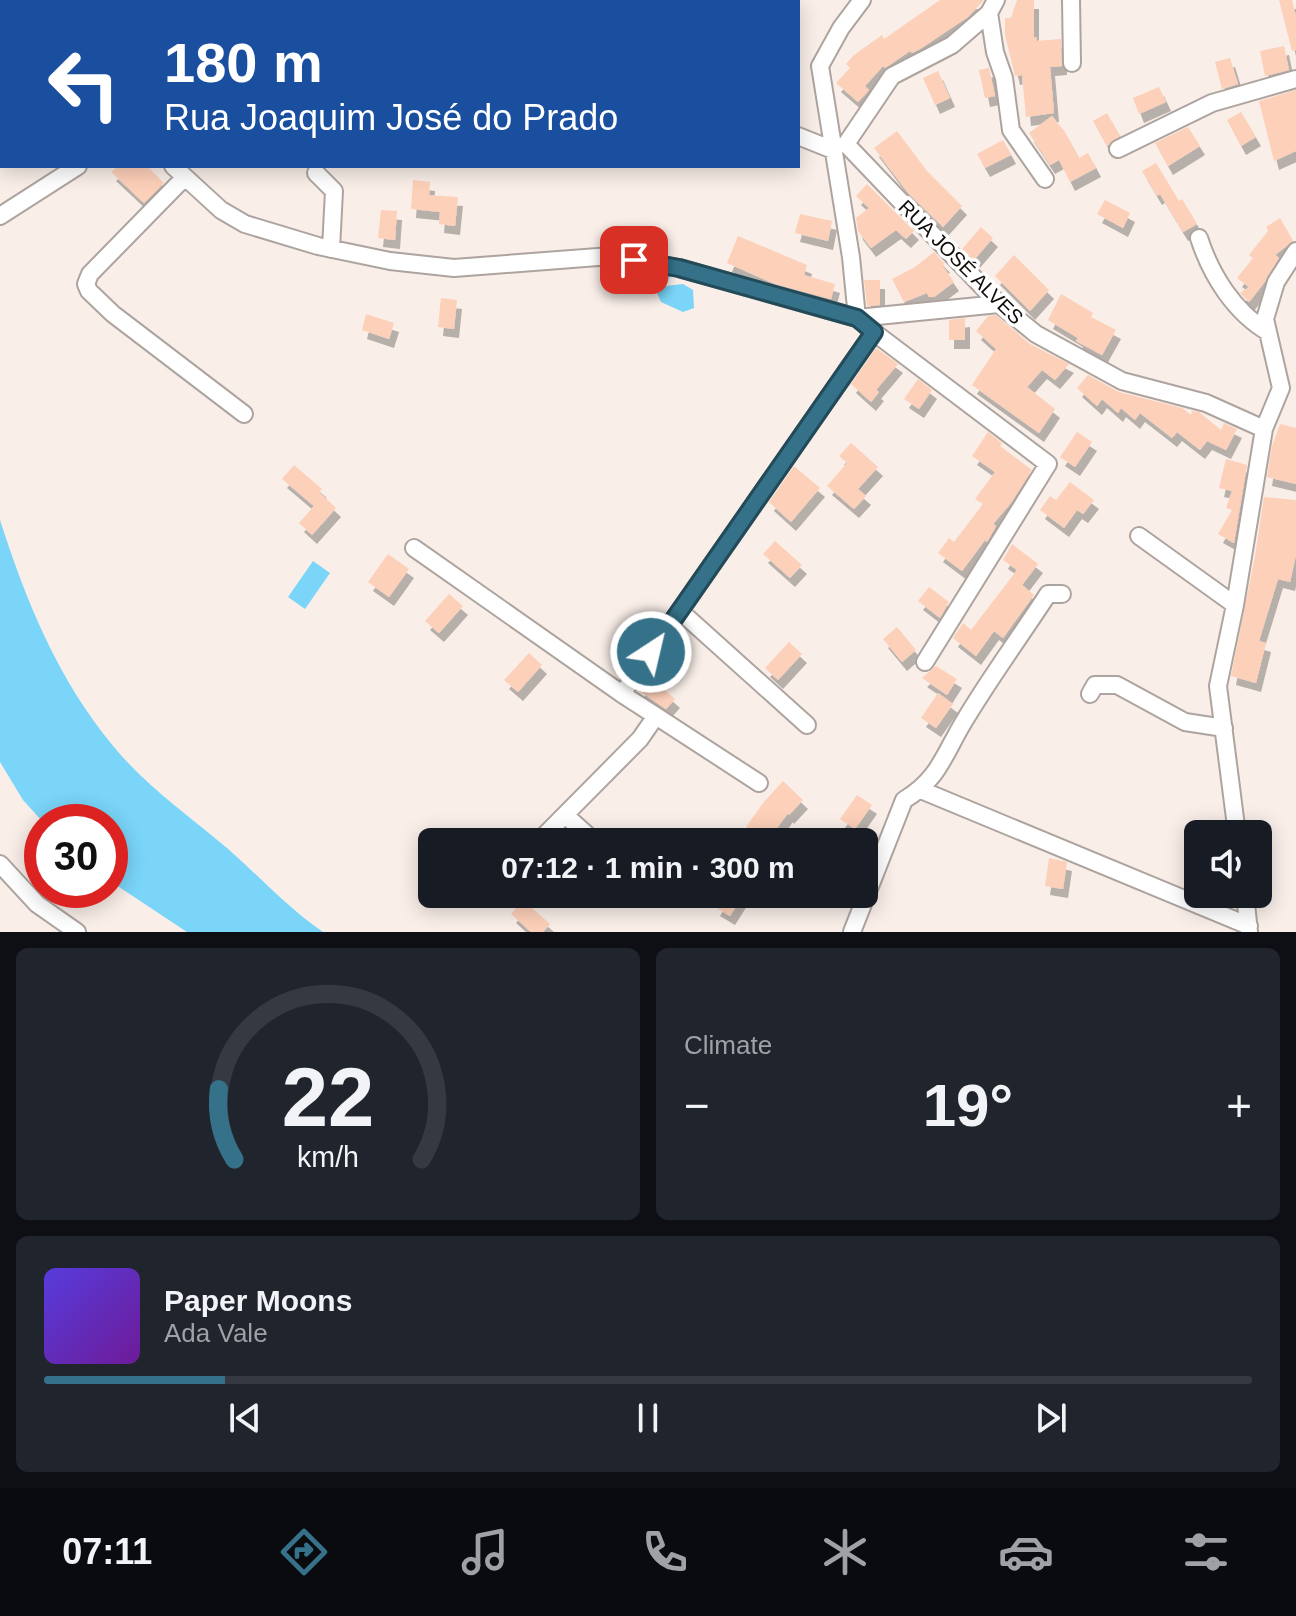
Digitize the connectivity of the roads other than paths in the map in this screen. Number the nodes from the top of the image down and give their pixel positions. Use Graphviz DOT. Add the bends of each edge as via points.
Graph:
graph roads {
  1 [pos="862,0"];
  2 [pos="1071,0"];
  3 [pos="992,6"];
  4 [pos="1072,63"];
  5 [pos="1296,79"];
  6 [pos="800,136"];
  7 [pos="837,144"];
  8 [pos="1118,149"];
  9 [pos="75,168"];
  10 [pos="178,172"];
  11 [pos="316,173"];
  12 [pos="1045,179"];
  13 [pos="0,216"];
  14 [pos="1199,238"];
  15 [pos="331,249"];
  16 [pos="1296,251"];
  17 [pos="999,304"];
  18 [pos="857,318"];
  19 [pos="874,332"];
  20 [pos="1268,332"];
  21 [pos="244,414"];
  22 [pos="1264,429"];
  23 [pos="1139,536"];
  24 [pos="414,548"];
  25 [pos="1062,594"];
  26 [pos="1235,605"];
  27 [pos="680,611"];
  28 [pos="925,662"];
  29 [pos="622,694"];
  30 [pos="1090,694"];
  31 [pos="656,716"];
  32 [pos="807,725"];
  33 [pos="1224,728"];
  34 [pos="759,783"];
  35 [pos="921,790"];
  36 [pos="565,815"];
  37 [pos="1235,820"];
  38 [pos="552,828"];
  39 [pos="579,828"];
  40 [pos="0,864"];
  41 [pos="1247,908"];
  42 [pos="1249,929"];
  43 [pos="77,932"];
  44 [pos="852,932"];
  1 -- 7 [label="street" via="820,66"];
  2 -- 4 [label="street"];
  3 -- 7 [label="street" via="952,45 892,76 855,133"];
  3 -- 12 [label="street" via="995,52 1011,130"];
  5 -- 8 [label="street" via="1212,103"];
  6 -- 7 [label="street"];
  7 -- 17 [label="street, RUA JOSÉ ALVES"];
  7 -- 18 [label="street"];
  9 -- 13 [label="street"];
  10 -- 15 [label="street" via="245,224"];
  10 -- 21 [label="street" via="86,284 113,314"];
  11 -- 15 [label="street" via="334,191"];
  14 -- 20 [label="street" via="1208,266 1226,291 1248,320"];
  15 -- 18 [label="street" via="454,268 611,256 679,268"];
  16 -- 20 [label="street" via="1276,282 1265,319"];
  17 -- 18 [label="street"];
  17 -- 22 [label="street, RUA JOSÉ ALVES" via="1036,334 1122,381 1206,403"];
  18 -- 19 [label="street"];
  19 -- 27 [label="street"];
  19 -- 28 [label="street" via="1048,464"];
  20 -- 22 [label="street" via="1281,388"];
  22 -- 26 [label="street"];
  23 -- 26 [label="street"];
  24 -- 29 [label="street"];
  25 -- 35 [label="street" via="1048,594"];
  26 -- 33 [label="street" via="1218,686"];
  27 -- 29 [label="street"];
  27 -- 32 [label="street"];
  29 -- 31 [label="street"];
  30 -- 33 [label="street" via="1095,685 1117,685 1185,722"];
  31 -- 34 [label="street"];
  31 -- 36 [label="street"];
  33 -- 37 [label="street"];
  35 -- 42 [label="street"];
  35 -- 44 [label="street" via="904,800"];
  36 -- 38 [label="street"];
  36 -- 39 [label="street"];
  40 -- 43 [label="street" via="37,904"];
  41 -- 42 [label="street"];
}
